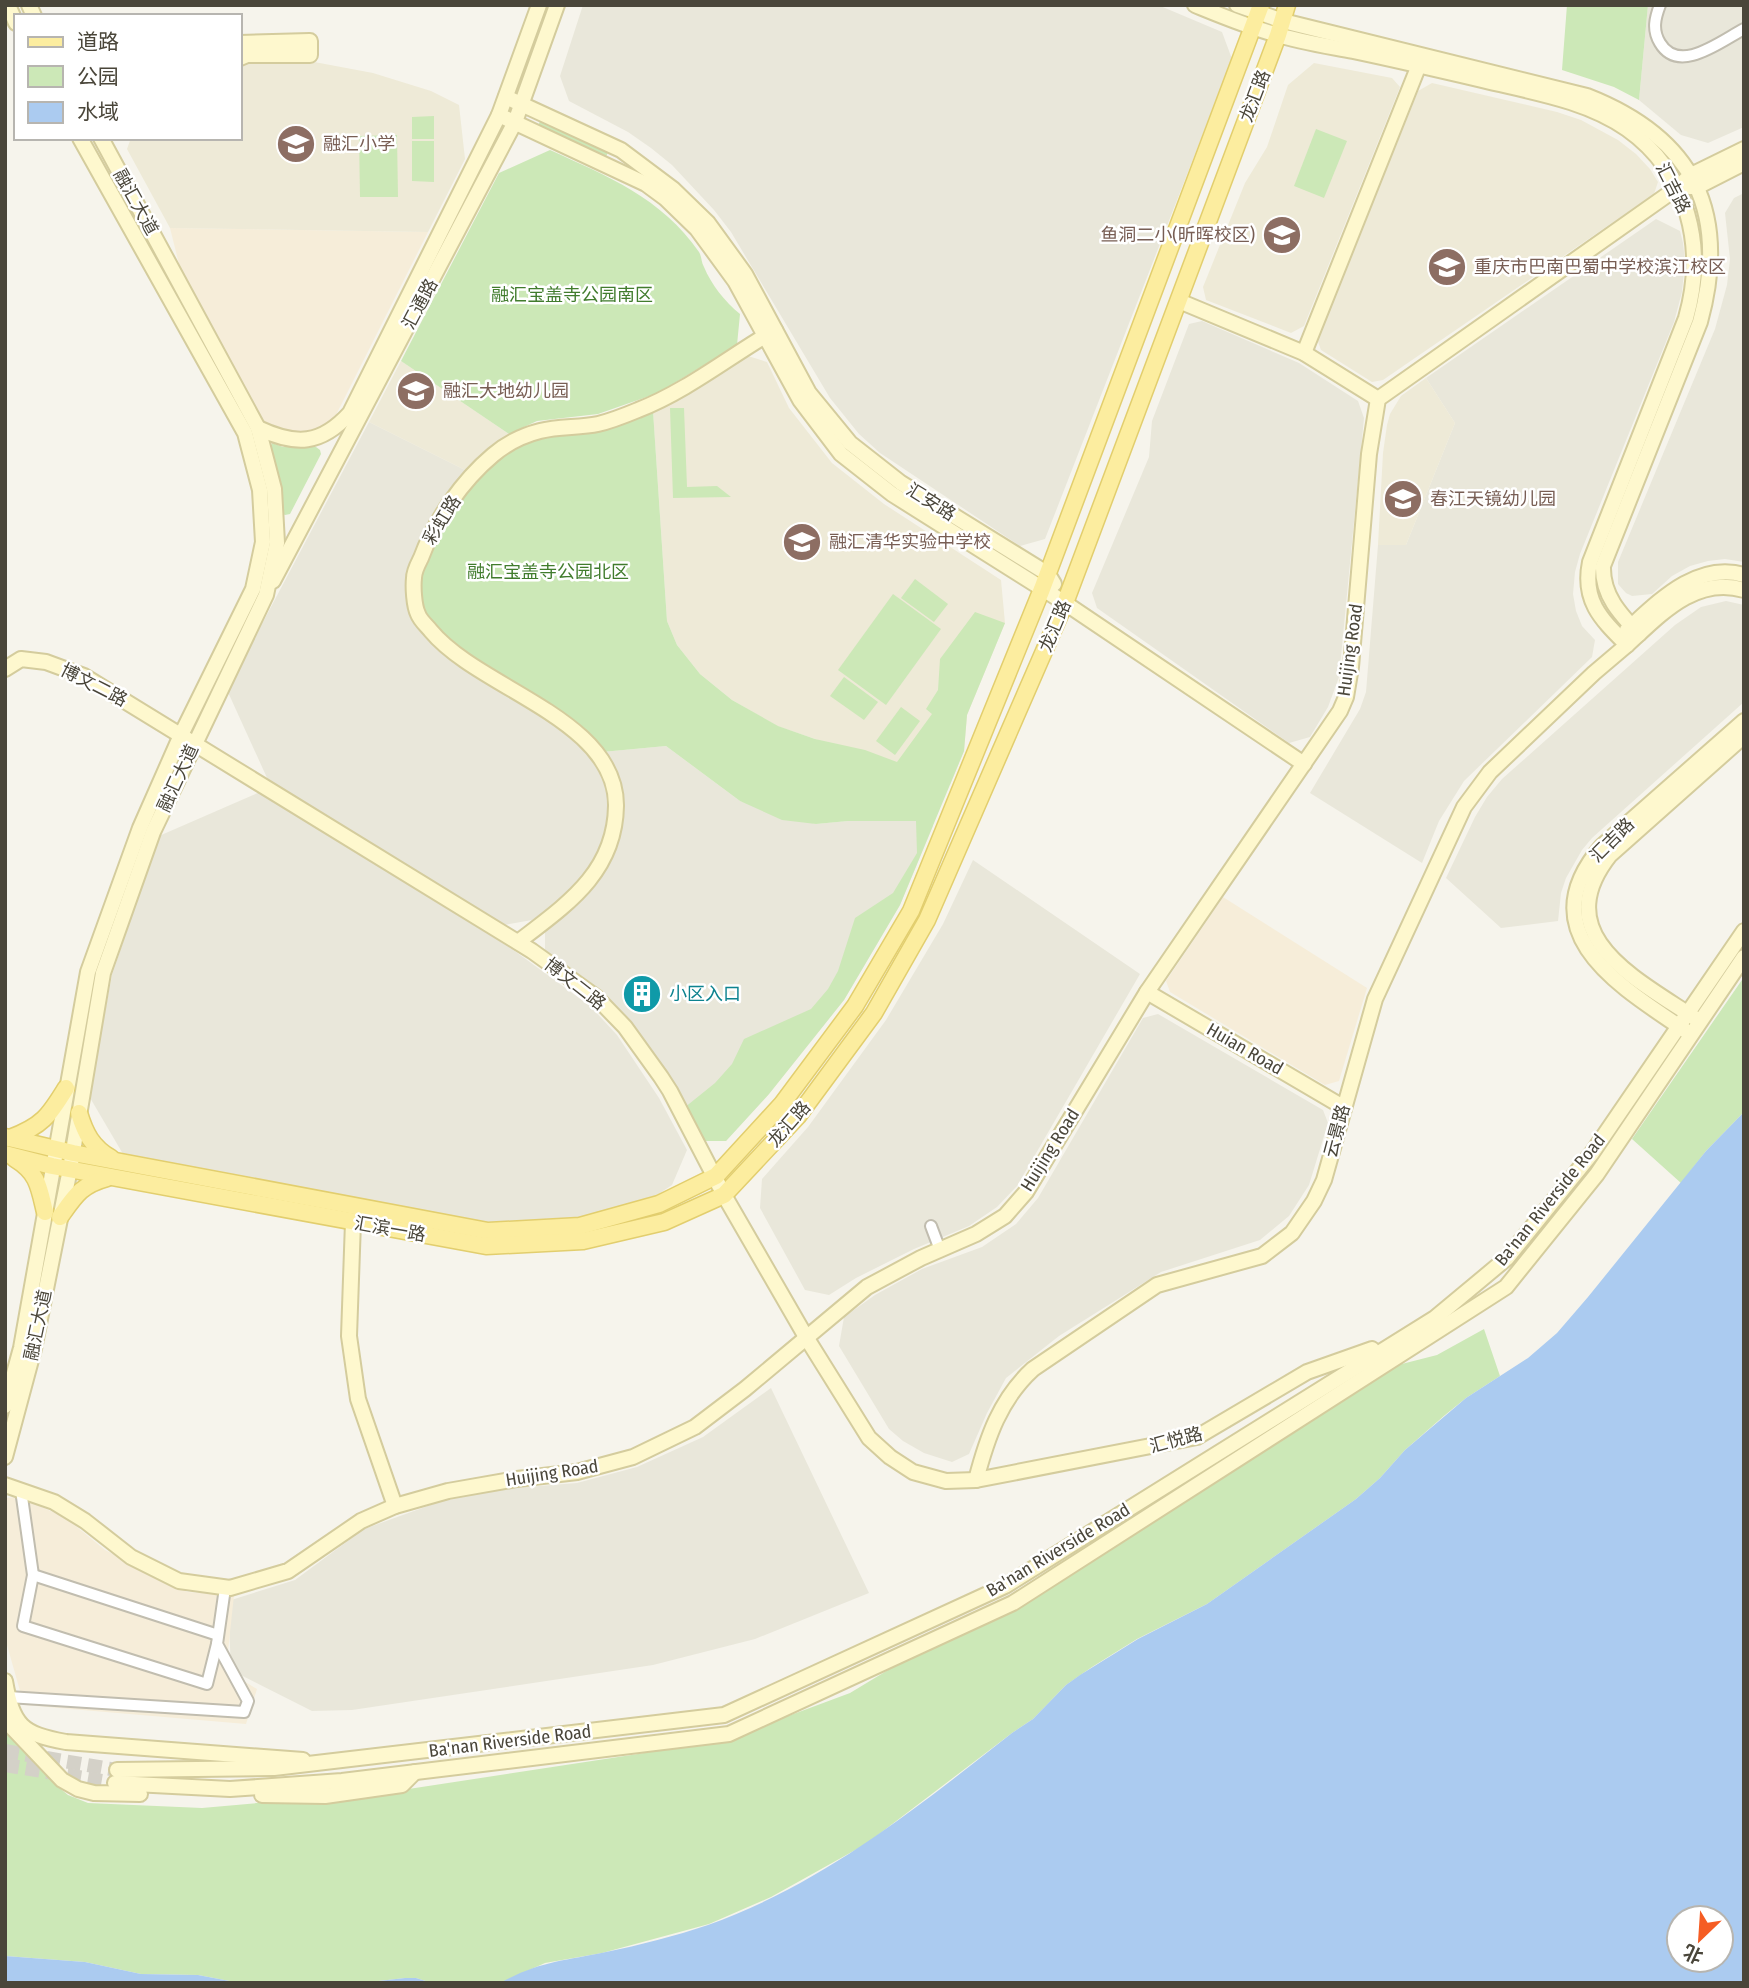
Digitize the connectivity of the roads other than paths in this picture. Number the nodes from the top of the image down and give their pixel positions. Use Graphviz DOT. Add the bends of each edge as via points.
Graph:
graph roads {
  1 [pos="539,5"];
  2 [pos="557,5"];
  3 [pos="1195,5"];
  4 [pos="1237,5"];
  5 [pos="1660,5"];
  6 [pos="1258,16"];
  7 [pos="1283,21"];
  8 [pos="1744,29"];
  9 [pos="242,43"];
  10 [pos="242,57"];
  11 [pos="1419,65"];
  12 [pos="506,97"];
  13 [pos="522,104"];
  14 [pos="499,115"];
  15 [pos="515,122"];
  16 [pos="81,140"];
  17 [pos="102,140"];
  18 [pos="1744,149"];
  19 [pos="1744,163"];
  20 [pos="1694,181"];
  21 [pos="1677,188"];
  22 [pos="1179,301"];
  23 [pos="770,332"];
  24 [pos="1304,353"];
  25 [pos="1378,399"];
  26 [pos="258,428"];
  27 [pos="1744,575"];
  28 [pos="1045,582"];
  29 [pos="1744,590"];
  30 [pos="266,595"];
  31 [pos="1066,603"];
  32 [pos="1636,630"];
  33 [pos="1623,641"];
  34 [pos="5,669"];
  35 [pos="1744,721"];
  36 [pos="1744,736"];
  37 [pos="188,738"];
  38 [pos="1304,764"];
  39 [pos="1744,931"];
  40 [pos="518,942"];
  41 [pos="1744,957"];
  42 [pos="1147,992"];
  43 [pos="1694,1017"];
  44 [pos="1685,1030"];
  45 [pos="66,1088"];
  46 [pos="1343,1107"];
  47 [pos="79,1112"];
  48 [pos="7,1137"];
  49 [pos="8,1155"];
  50 [pos="54,1158"];
  51 [pos="71,1161"];
  52 [pos="114,1169"];
  53 [pos="716,1176"];
  54 [pos="724,1195"];
  55 [pos="53,1214"];
  56 [pos="353,1222"];
  57 [pos="931,1226"];
  58 [pos="940,1250"];
  59 [pos="806,1337"];
  60 [pos="1399,1339"];
  61 [pos="5,1406"];
  62 [pos="5,1457"];
  63 [pos="976,1480"];
  64 [pos="5,1485"];
  65 [pos="22,1490"];
  66 [pos="395,1506"];
  67 [pos="33,1575"];
  68 [pos="225,1588"];
  69 [pos="217,1639"];
  70 [pos="5,1681"];
  71 [pos="8,1697"];
  72 [pos="5,1720"];
  73 [pos="328,1763"];
  74 [pos="415,1772"];
  1 -- 12 [label="street, 汇通路"];
  2 -- 13 [label="street, 汇通路"];
  3 -- 6 [label="street, 汇吉路"];
  4 -- 6 [label="street, 汇吉路"];
  5 -- 8 [label="street" via="1656,36 1673,55 1693,55"];
  6 -- 7 [label="street, 汇吉路"];
  6 -- 28 [label="main road, 龙汇路"];
  7 -- 11 [label="street, 汇吉路"];
  7 -- 20 [label="street, 汇吉路" via="1587,96 1650,130 1672,149"];
  7 -- 22 [label="main road, 龙汇路"];
  9 -- 10 [label="street" via="310,48"];
  11 -- 21 [label="street, 汇吉路" via="1559,99 1603,115 1642,140"];
  11 -- 24 [label="street"];
  12 -- 13 [label="street, 汇安路"];
  12 -- 14 [label="street, 汇通路"];
  13 -- 15 [label="street, 汇通路"];
  13 -- 23 [label="street, 汇安路" via="621,150 673,189 708,223 745,274"];
  14 -- 15 [label="street, 汇安路"];
  14 -- 26 [label="street, 汇通路" via="350,413 326,435 308,440 291,440"];
  15 -- 23 [label="street, 汇安路" via="646,184 664,198 697,229"];
  15 -- 30 [label="street, 汇通路"];
  16 -- 37 [label="street, 融汇大道" via="246,433 260,490 263,542 253,589"];
  17 -- 26 [label="street, 融汇大道"];
  18 -- 20 [label="street"];
  19 -- 20 [label="street"];
  20 -- 21 [label="street"];
  20 -- 32 [label="street, 汇吉路" via="1711,238 1705,303 1603,566 1608,596"];
  21 -- 25 [label="street"];
  21 -- 33 [label="street, 汇吉路" via="1694,240 1692,300 1587,578 1597,611"];
  22 -- 24 [label="street"];
  22 -- 31 [label="main road, 龙汇路"];
  23 -- 28 [label="street, 汇安路" via="809,393 850,443"];
  23 -- 40 [label="street, 彩虹路" via="668,397 639,410 599,424 540,431 515,440 493,455 459,491 431,531 414,576 418,615 442,643 589,744 608,767 616,797 611,845 602,862 563,908"];
  24 -- 25 [label="street"];
  25 -- 38 [label="street, Huijing Road" via="1369,454 1350,682 1340,711"];
  26 -- 30 [label="street, 融汇大道" via="274,489 276,543"];
  27 -- 32 [label="street" via="1716,572 1695,578 1658,601"];
  28 -- 31 [label="street, 汇安路"];
  28 -- 53 [label="main road, 龙汇路" via="911,911 855,1006 782,1104"];
  29 -- 32 [label="street" via="1716,586 1698,590"];
  30 -- 37 [label="street, 融汇大道"];
  31 -- 38 [label="street, 汇安路"];
  31 -- 54 [label="main road, 龙汇路" via="927,920 874,1013 798,1116"];
  32 -- 33 [label="street"];
  33 -- 46 [label="street, 云景路" via="1490,772 1464,807 1375,999"];
  34 -- 37 [label="street, 博文二路" via="21,659 46,662 84,676"];
  35 -- 44 [label="street, 汇吉路" via="1602,846 1577,887 1575,920 1589,955 1618,985"];
  36 -- 43 [label="street, 汇吉路" via="1610,855 1589,892 1590,923 1611,960"];
  37 -- 40 [label="street, 博文二路"];
  37 -- 45 [label="street, 融汇大道" via="140,828 88,972"];
  37 -- 47 [label="street, 融汇大道" via="103,973"];
  38 -- 42 [label="street, Huijing Road"];
  39 -- 43 [label="street, Ba'nan Riverside Road"];
  40 -- 53 [label="street, 博文二路" via="596,997 625,1027 670,1091"];
  41 -- 43 [label="street, Ba'nan Riverside Road"];
  42 -- 46 [label="street, Huian Road"];
  42 -- 58 [label="street, Huijing Road" via="1026,1192 1005,1216"];
  43 -- 44 [label="street, Ba'nan Riverside Road"];
  44 -- 60 [label="street, Ba'nan Riverside Road" via="1507,1258 1435,1318"];
  44 -- 74 [label="street, Ba'nan Riverside Road" via="1597,1174 1506,1287 1013,1603 729,1734"];
  45 -- 48 [label="main road" via="31,1130"];
  45 -- 50 [label="street, 融汇大道"];
  46 -- 63 [label="street, 云景路" via="1324,1180 1292,1233 1262,1256 1157,1285 1033,1369 998,1415"];
  47 -- 51 [label="street, 融汇大道"];
  47 -- 52 [label="main road" via="91,1142"];
  48 -- 50 [label="main road"];
  49 -- 50 [label="main road"];
  49 -- 55 [label="main road" via="28,1167"];
  50 -- 51 [label="main road, 汇滨一路"];
  50 -- 55 [label="street, 融汇大道"];
  51 -- 52 [label="main road, 汇滨一路"];
  51 -- 55 [label="street, 融汇大道"];
  52 -- 53 [label="main road, 汇滨一路" via="488,1231 580,1226 659,1205"];
  52 -- 55 [label="main road"];
  52 -- 56 [label="main road, 汇滨一路"];
  53 -- 54 [label="street, 博文二路"];
  54 -- 56 [label="main road, 汇滨一路" via="664,1222 583,1241 486,1246"];
  54 -- 59 [label="street, 博文二路"];
  55 -- 61 [label="street, 融汇大道"];
  55 -- 62 [label="street, 融汇大道" via="34,1349"];
  56 -- 66 [label="street" via="349,1336 358,1399"];
  57 -- 58 [label="street"];
  58 -- 59 [label="street, Huijing Road" via="867,1287"];
  59 -- 63 [label="street, 博文二路" via="869,1438 890,1457 913,1472 946,1481"];
  59 -- 66 [label="street, Huijing Road" via="695,1427 633,1457 578,1472 448,1491"];
  60 -- 63 [label="street, 汇悦路" via="1307,1372 1198,1437"];
  60 -- 73 [label="street, Ba'nan Riverside Road" via="1005,1586 724,1715"];
  64 -- 65 [label="street, Huijing Road"];
  65 -- 67 [label="street"];
  65 -- 68 [label="street, Huijing Road" via="54,1502 131,1557 179,1581"];
  66 -- 68 [label="street, Huijing Road" via="361,1521 288,1571"];
  67 -- 69 [label="street"];
  67 -- 69 [label="street" via="23,1626 207,1684"];
  68 -- 69 [label="street"];
  69 -- 71 [label="street" via="247,1701 244,1712"];
  70 -- 71 [label="street"];
  71 -- 73 [label="street" via="16,1718 38,1737"];
  72 -- 74 [label="street" via="62,1780 94,1793 325,1797 402,1785"];
  73 -- 74 [label="street, Ba'nan Riverside Road" via="116,1776 230,1789"];
}
